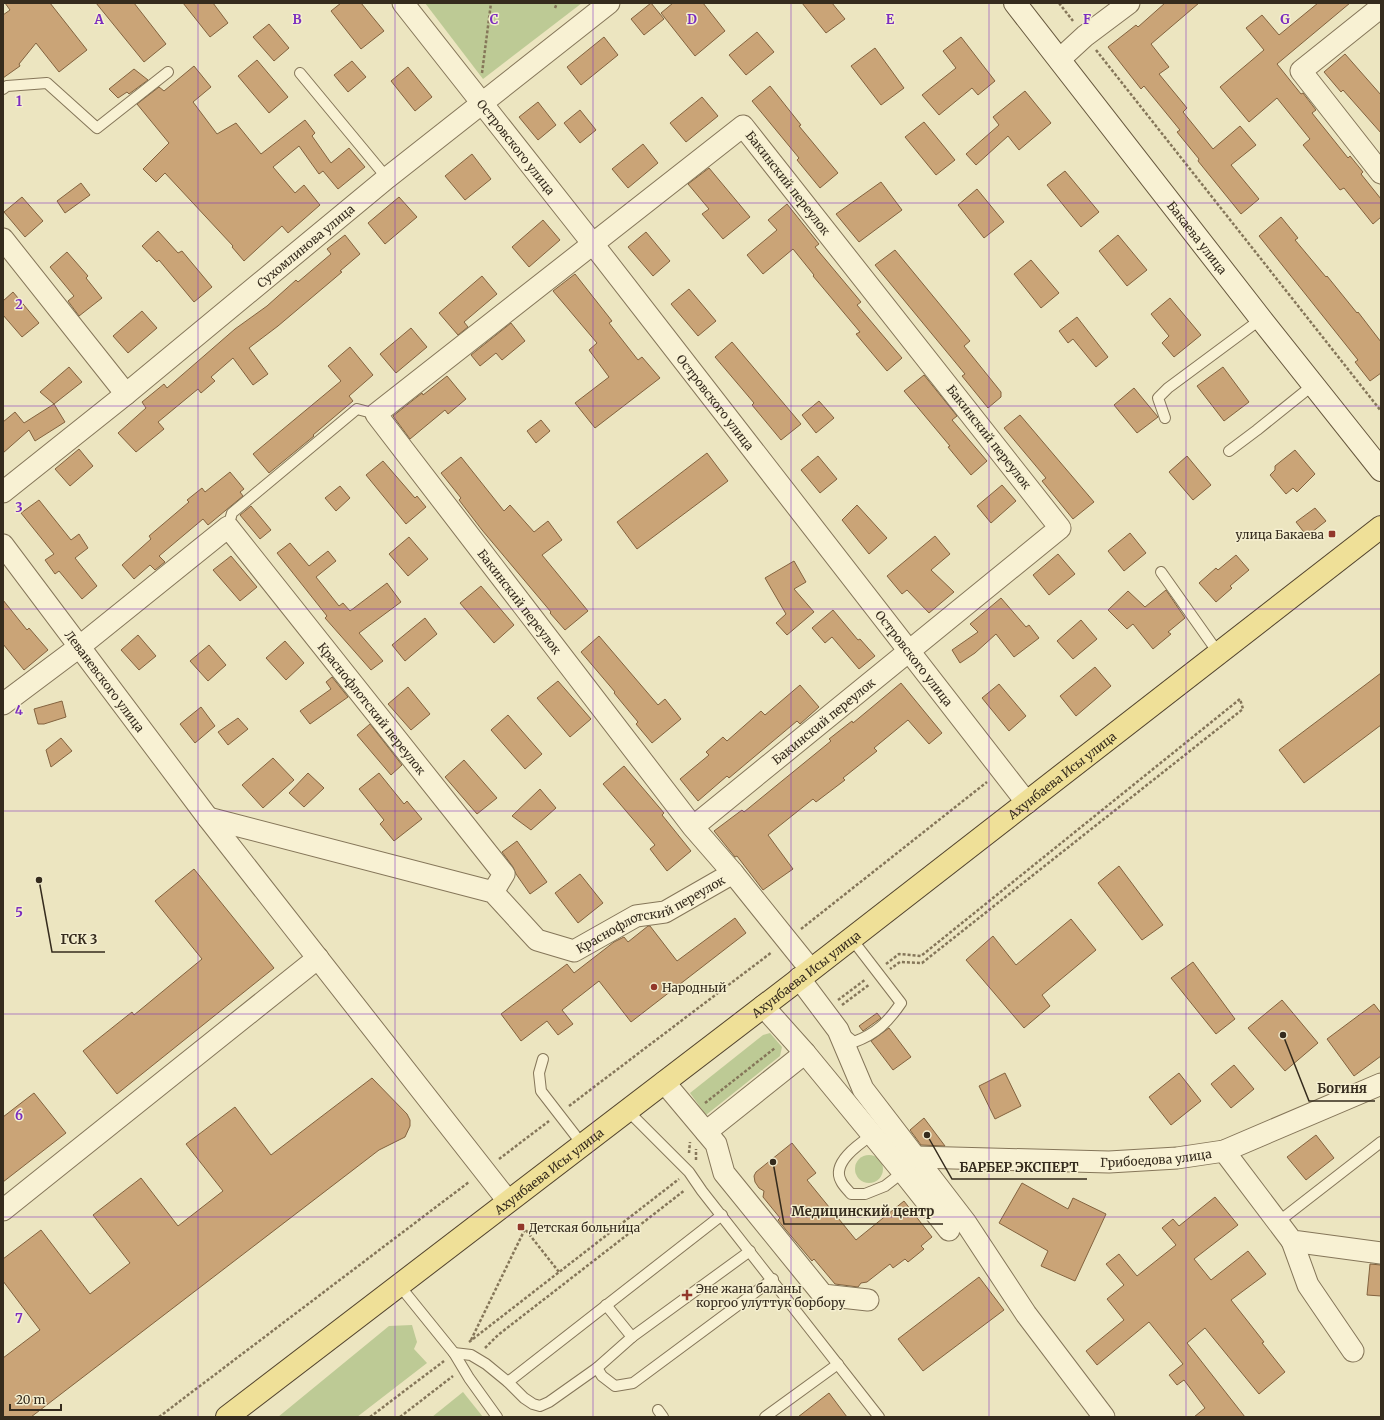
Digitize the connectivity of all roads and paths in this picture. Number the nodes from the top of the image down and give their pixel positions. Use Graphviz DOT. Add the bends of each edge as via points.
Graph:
graph roads {
  1 [pos="402,3"];
  2 [pos="491,3"];
  3 [pos="557,3"];
  4 [pos="610,3"];
  5 [pos="1015,3"];
  6 [pos="1059,3"];
  7 [pos="1129,3"];
  8 [pos="1381,7"];
  9 [pos="555,8"];
  10 [pos="1085,36"];
  11 [pos="1060,59"];
  12 [pos="168,72"];
  13 [pos="300,73"];
  14 [pos="3,89"];
  15 [pos="481,101"];
  16 [pos="1381,173"];
  17 [pos="387,178"];
  18 [pos="3,239"];
  19 [pos="593,244"];
  20 [pos="1261,319"];
  21 [pos="1313,385"];
  22 [pos="126,394"];
  23 [pos="1381,410"];
  24 [pos="376,414"];
  25 [pos="1165,418"];
  26 [pos="1229,451"];
  27 [pos="1381,470"];
  28 [pos="3,492"];
  29 [pos="228,526"];
  30 [pos="1381,527"];
  31 [pos="3,545"];
  32 [pos="1161,572"];
  33 [pos="79,647"];
  34 [pos="908,650"];
  35 [pos="1219,654"];
  36 [pos="1240,699"];
  37 [pos="3,704"];
  38 [pos="1002,771"];
  39 [pos="1026,803"];
  40 [pos="208,818"];
  41 [pos="693,827"];
  42 [pos="734,873"];
  43 [pos="493,892"];
  44 [pos="851,938"];
  45 [pos="787,940"];
  46 [pos="318,958"];
  47 [pos="877,971"];
  48 [pos="805,974"];
  49 [pos="763,1006"];
  50 [pos="824,1011"];
  51 [pos="838,1030"];
  52 [pos="789,1037"];
  53 [pos="805,1054"];
  54 [pos="544,1059"];
  55 [pos="664,1082"];
  56 [pos="1381,1084"];
  57 [pos="627,1110"];
  58 [pos="559,1113"];
  59 [pos="690,1114"];
  60 [pos="706,1132"];
  61 [pos="872,1134"];
  62 [pos="1381,1142"];
  63 [pos="582,1144"];
  64 [pos="1224,1151"];
  65 [pos="910,1164"];
  66 [pos="484,1170"];
  67 [pos="689,1172"];
  68 [pos="508,1201"];
  69 [pos="3,1210"];
  70 [pos="722,1215"];
  71 [pos="1278,1222"];
  72 [pos="950,1230"];
  73 [pos="1292,1241"];
  74 [pos="750,1251"];
  75 [pos="1381,1253"];
  76 [pos="559,1272"];
  77 [pos="773,1279"];
  78 [pos="400,1285"];
  79 [pos="868,1300"];
  80 [pos="606,1305"];
  81 [pos="632,1337"];
  82 [pos="471,1340"];
  83 [pos="1353,1351"];
  84 [pos="454,1353"];
  85 [pos="838,1364"];
  86 [pos="597,1368"];
  87 [pos="508,1382"];
  88 [pos="159,1417"];
  89 [pos="227,1417"];
  90 [pos="370,1417"];
  91 [pos="497,1417"];
  92 [pos="765,1417"];
  93 [pos="879,1417"];
  94 [pos="1104,1417"];
  1 -- 15 [label="street, Островского улица"];
  2 -- 15 [label="path"];
  3 -- 9 [label="path"];
  4 -- 15 [label="street, Сухомлинова улица"];
  5 -- 11 [label="main road, Бакаева улица"];
  6 -- 10 [label="path"];
  7 -- 10 [label="street"];
  8 -- 16 [label="street" via="1301,71"];
  10 -- 11 [label="street"];
  10 -- 23 [label="path"];
  11 -- 20 [label="main road, Бакаева улица"];
  12 -- 14 [label="lane" via="97,128 47,83 7,86"];
  13 -- 17 [label="lane"];
  15 -- 17 [label="street, Сухомлинова улица"];
  15 -- 19 [label="street, Островского улица"];
  17 -- 22 [label="street, Сухомлинова улица"];
  18 -- 22 [label="street"];
  19 -- 24 [label="street"];
  19 -- 34 [label="street, Островского улица"];
  19 -- 34 [label="street, Бакинский переулок" via="744,126 1060,528"];
  20 -- 21 [label="main road, Бакаева улица"];
  20 -- 25 [label="lane" via="1158,398"];
  21 -- 26 [label="lane"];
  21 -- 27 [label="main road, Бакаева улица"];
  22 -- 28 [label="street, Сухомлинова улица"];
  24 -- 29 [label="lane" via="357,409 232,513"];
  24 -- 41 [label="street, Бакинский переулок"];
  29 -- 33 [label="street"];
  29 -- 43 [label="street, Краснофлотский переулок" via="504,874"];
  30 -- 35 [label="main road, Ахунбаева Исы улица"];
  31 -- 33 [label="street, Леваневского улица"];
  32 -- 35 [label="lane"];
  33 -- 37 [label="street"];
  33 -- 40 [label="street, Леваневского улица"];
  34 -- 38 [label="street, Островского улица"];
  34 -- 41 [label="street, Бакинский переулок"];
  35 -- 39 [label="main road, Ахунбаева Исы улица"];
  36 -- 47 [label="path" via="921,956 899,954"];
  38 -- 39 [label="street, Островского улица"];
  38 -- 45 [label="path"];
  39 -- 44 [label="main road, Ахунбаева Исы улица"];
  40 -- 43 [label="street"];
  40 -- 46 [label="street, Леваневского улица"];
  41 -- 42 [label="street, Бакинский переулок"];
  42 -- 43 [label="street, Краснофлотский переулок" via="665,912 636,916 574,951 538,940"];
  42 -- 45 [label="street, Бакинский переулок"];
  44 -- 47 [label="lane"];
  44 -- 48 [label="main road, Ахунбаева Исы улица"];
  45 -- 48 [label="street, Бакинский переулок"];
  45 -- 58 [label="path"];
  46 -- 66 [label="street, Леваневского улица"];
  46 -- 69 [label="street"];
  47 -- 50 [label="path"];
  47 -- 51 [label="lane" via="901,1003 889,1020 867,1038 854,1042"];
  48 -- 49 [label="main road, Ахунбаева Исы улица"];
  48 -- 50 [label="street, Бакинский переулок"];
  49 -- 52 [label="street"];
  49 -- 55 [label="main road, Ахунбаева Исы улица"];
  50 -- 51 [label="street, Бакинский переулок"];
  51 -- 65 [label="street, Бакинский переулок" via="863,1089"];
  52 -- 53 [label="street"];
  52 -- 59 [label="path"];
  53 -- 60 [label="street"];
  53 -- 61 [label="street"];
  54 -- 58 [label="lane" via="539,1073 541,1091"];
  55 -- 57 [label="main road, Ахунбаева Исы улица"];
  55 -- 59 [label="street"];
  56 -- 64 [label="street, Грибоедова улица"];
  57 -- 63 [label="main road, Ахунбаева Исы улица"];
  57 -- 67 [label="lane"];
  58 -- 63 [label="lane"];
  58 -- 66 [label="path"];
  59 -- 60 [label="street"];
  59 -- 67 [label="path"];
  60 -- 79 [label="street" via="716,1144 724,1172 823,1295"];
  61 -- 65 [label="street"];
  61 -- 65 [label="lane" via="843,1160 838,1170 840,1181 851,1194 866,1194 885,1186"];
  62 -- 71 [label="lane"];
  63 -- 68 [label="main road, Ахунбаева Исы улица"];
  64 -- 65 [label="street, Грибоедова улица" via="1177,1158 1109,1162"];
  64 -- 71 [label="street"];
  65 -- 72 [label="street"];
  65 -- 94 [label="street" via="966,1223 1026,1314"];
  66 -- 68 [label="street, Леваневского улица"];
  66 -- 88 [label="path"];
  67 -- 70 [label="lane"];
  67 -- 76 [label="path"];
  68 -- 78 [label="main road, Ахунбаева Исы улица"];
  70 -- 74 [label="lane"];
  70 -- 80 [label="lane"];
  71 -- 73 [label="street"];
  73 -- 75 [label="street"];
  73 -- 83 [label="street" via="1308,1286"];
  74 -- 77 [label="lane"];
  74 -- 81 [label="lane"];
  76 -- 82 [label="path"];
  76 -- 82 [label="path" via="525,1229"];
  77 -- 85 [label="lane"];
  77 -- 86 [label="lane" via="633,1383 615,1386 602,1376"];
  78 -- 84 [label="lane"];
  78 -- 89 [label="main road, Ахунбаева Исы улица"];
  80 -- 81 [label="lane"];
  80 -- 87 [label="lane"];
  81 -- 86 [label="lane"];
  82 -- 84 [label="path"];
  84 -- 87 [label="lane" via="471,1355"];
  84 -- 90 [label="path"];
  84 -- 91 [label="lane"];
  85 -- 92 [label="lane"];
  85 -- 93 [label="lane"];
  86 -- 87 [label="lane" via="540,1406 524,1398"];
}
